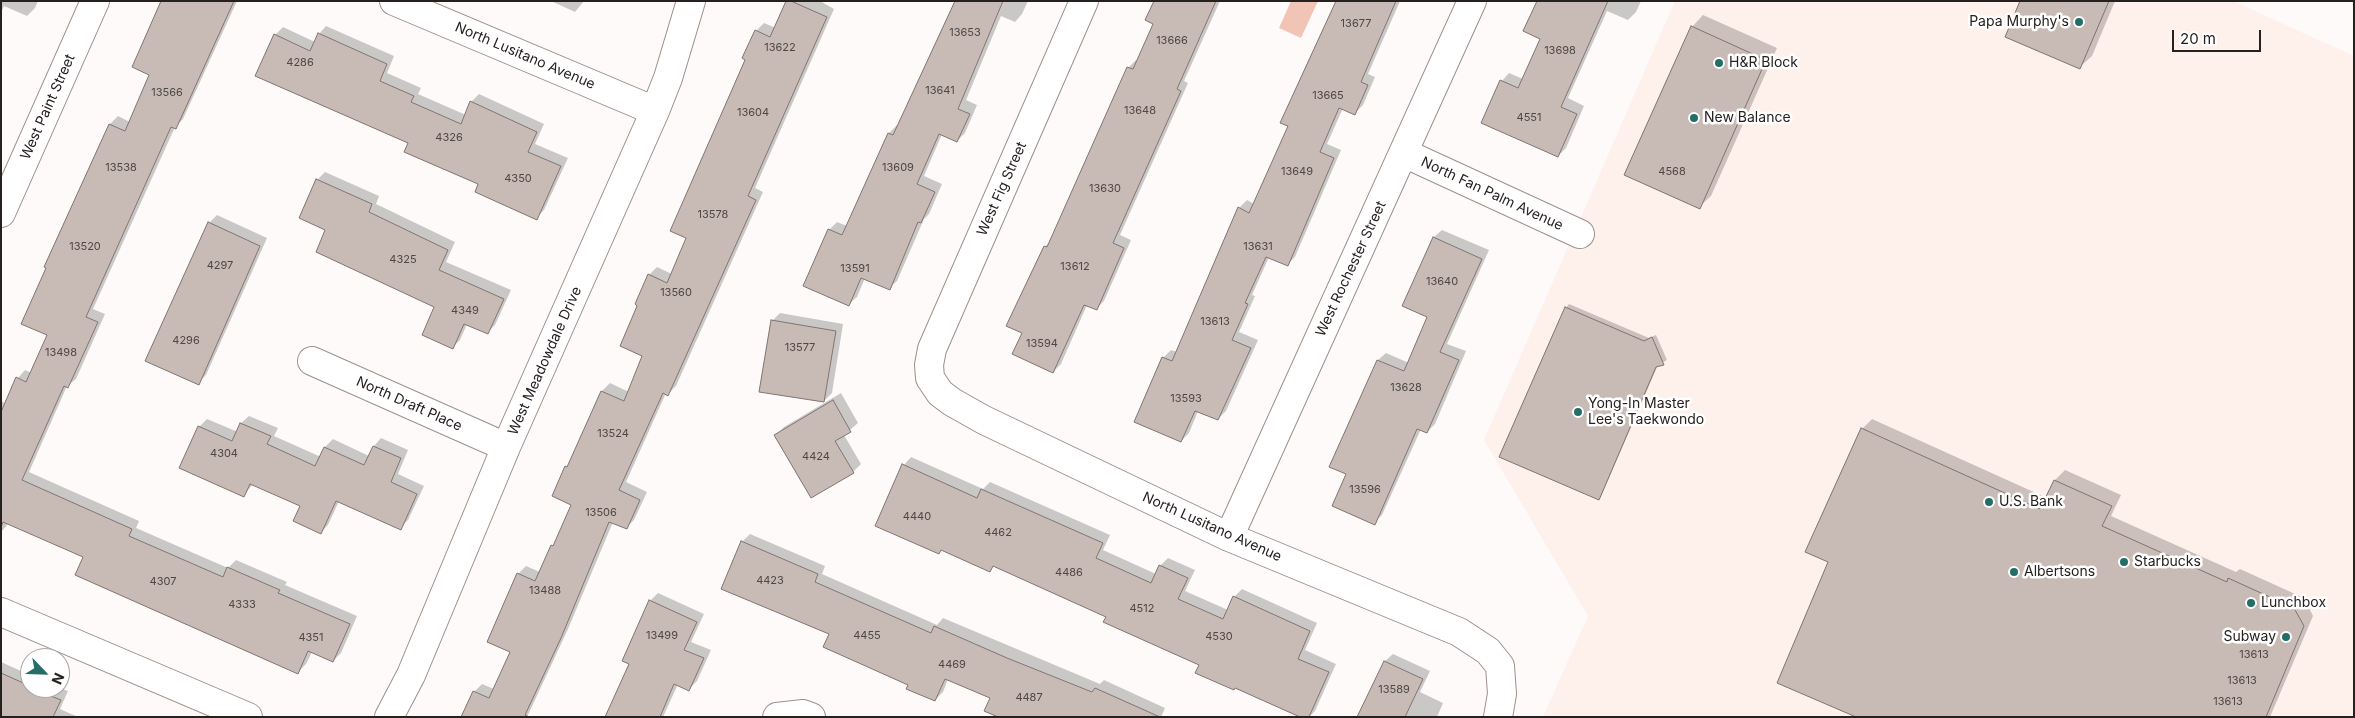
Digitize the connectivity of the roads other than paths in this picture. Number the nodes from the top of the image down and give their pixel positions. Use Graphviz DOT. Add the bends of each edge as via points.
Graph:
graph roads {
  1 [pos="95,1"];
  2 [pos="394,1"];
  3 [pos="691,1"];
  4 [pos="1084,1"];
  5 [pos="1472,1"];
  6 [pos="656,111"];
  7 [pos="1404,153"];
  8 [pos="1,213"];
  9 [pos="1580,234"];
  10 [pos="312,361"];
  11 [pos="930,378"];
  12 [pos="506,447"];
  13 [pos="1229,537"];
  14 [pos="1,612"];
  15 [pos="778,716"];
  16 [pos="248,717"];
  17 [pos="389,717"];
  18 [pos="811,717"];
  19 [pos="1498,717"];
  1 -- 8 [label="street, West Paint Street"];
  2 -- 6 [label="street, North Lusitano Avenue"];
  3 -- 6 [label="street, West Meadowdale Drive"];
  4 -- 11 [label="street, West Fig Street" via="932,349"];
  5 -- 7 [label="street, West Rochester Street"];
  6 -- 12 [label="street, West Meadowdale Drive"];
  7 -- 9 [label="street, North Fan Palm Avenue"];
  7 -- 13 [label="street, West Rochester Street"];
  10 -- 12 [label="street, North Draft Place"];
  11 -- 13 [label="street, North Lusitano Avenue" via="940,393 984,420"];
  12 -- 17 [label="street, West Meadowdale Drive" via="411,675"];
  13 -- 19 [label="street, North Lusitano Avenue" via="1459,632 1488,650 1500,666 1502,694"];
  14 -- 16 [label="street"];
  15 -- 18 [label="street" via="803,714"];
}
